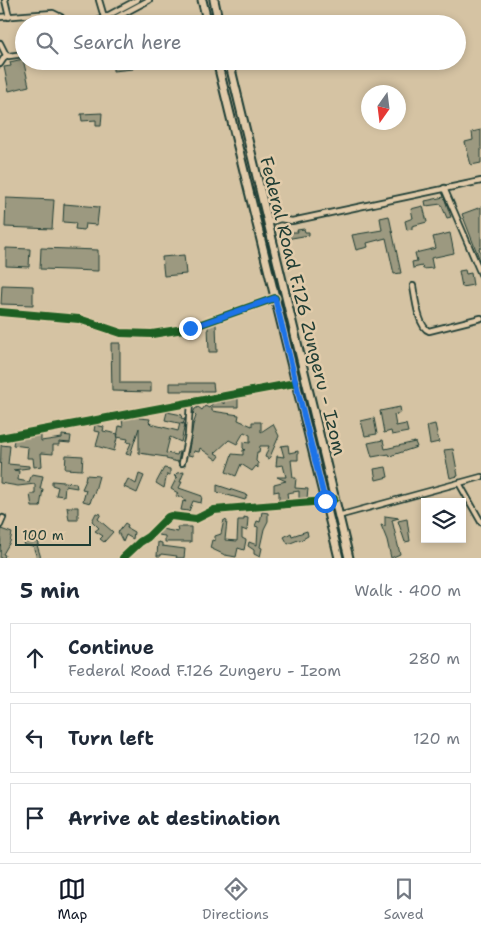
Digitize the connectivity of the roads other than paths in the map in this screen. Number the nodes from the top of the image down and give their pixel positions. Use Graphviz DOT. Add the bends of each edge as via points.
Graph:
graph roads {
  1 [pos="5,0"];
  2 [pos="99,0"];
  3 [pos="138,0"];
  4 [pos="149,0"];
  5 [pos="202,0"];
  6 [pos="214,0"];
  7 [pos="38,15"];
  8 [pos="56,15"];
  9 [pos="103,15"];
  10 [pos="110,15"];
  11 [pos="121,15"];
  12 [pos="206,15"];
  13 [pos="217,15"];
  14 [pos="9,17"];
  15 [pos="15,17"];
  16 [pos="0,18"];
  17 [pos="0,43"];
  18 [pos="15,54"];
  19 [pos="6,55"];
  20 [pos="0,64"];
  21 [pos="219,70"];
  22 [pos="231,70"];
  23 [pos="244,122"];
  24 [pos="232,126"];
  25 [pos="481,181"];
  26 [pos="444,188"];
  27 [pos="268,223"];
  28 [pos="478,263"];
  29 [pos="481,274"];
  30 [pos="413,286"];
  31 [pos="275,298"];
  32 [pos="0,312"];
  33 [pos="481,318"];
  34 [pos="295,383"];
  35 [pos="190,402"];
  36 [pos="0,438"];
  37 [pos="182,464"];
  38 [pos="481,477"];
  39 [pos="460,482"];
  40 [pos="334,499"];
  41 [pos="325,501"];
  42 [pos="338,516"];
  43 [pos="3,518"];
  44 [pos="481,522"];
  45 [pos="0,526"];
  46 [pos="123,558"];
  47 [pos="338,558"];
  48 [pos="349,558"];
  1 -- 14 [label="street"];
  2 -- 9 [label="street"];
  3 -- 10 [label="street"];
  4 -- 11 [label="street"];
  5 -- 12 [label="main road"];
  6 -- 13 [label="main road"];
  7 -- 8 [label="street"];
  14 -- 15 [label="street"];
  14 -- 16 [label="street"];
  17 -- 19 [label="street"];
  18 -- 19 [label="street"];
  19 -- 20 [label="street"];
  21 -- 24 [label="main road, Federal Road F.126 Zungeru - Izom"];
  22 -- 23 [label="main road, Federal Road F.126 Zungeru - Izom"];
  23 -- 24 [label="main road"];
  23 -- 27 [label="main road, Federal Road F.126 Zungeru - Izom"];
  24 -- 31 [label="main road, Federal Road F.126 Zungeru - Izom"];
  25 -- 26 [label="street"];
  26 -- 27 [label="street" via="292,221 280,219"];
  26 -- 28 [label="street"];
  27 -- 40 [label="main road, Federal Road F.126 Zungeru - Izom"];
  28 -- 29 [label="street"];
  30 -- 33 [label="street" via="425,330"];
  31 -- 32 [label="street" via="190,328 152,334 121,333 78,319"];
  31 -- 34 [label="main road, Federal Road F.126 Zungeru - Izom"];
  34 -- 35 [label="street"];
  34 -- 41 [label="main road, Federal Road F.126 Zungeru - Izom"];
  35 -- 36 [label="street"];
  35 -- 37 [label="street"];
  38 -- 39 [label="street"];
  39 -- 42 [label="street"];
  39 -- 44 [label="street"];
  40 -- 41 [label="street"];
  40 -- 42 [label="main road, Federal Road F.126 Zungeru - Izom"];
  41 -- 46 [label="street" via="214,510 196,519 171,516"];
  41 -- 47 [label="main road, Federal Road F.126 Zungeru - Izom"];
  42 -- 48 [label="main road, Federal Road F.126 Zungeru - Izom"];
  43 -- 45 [label="street"];
}
